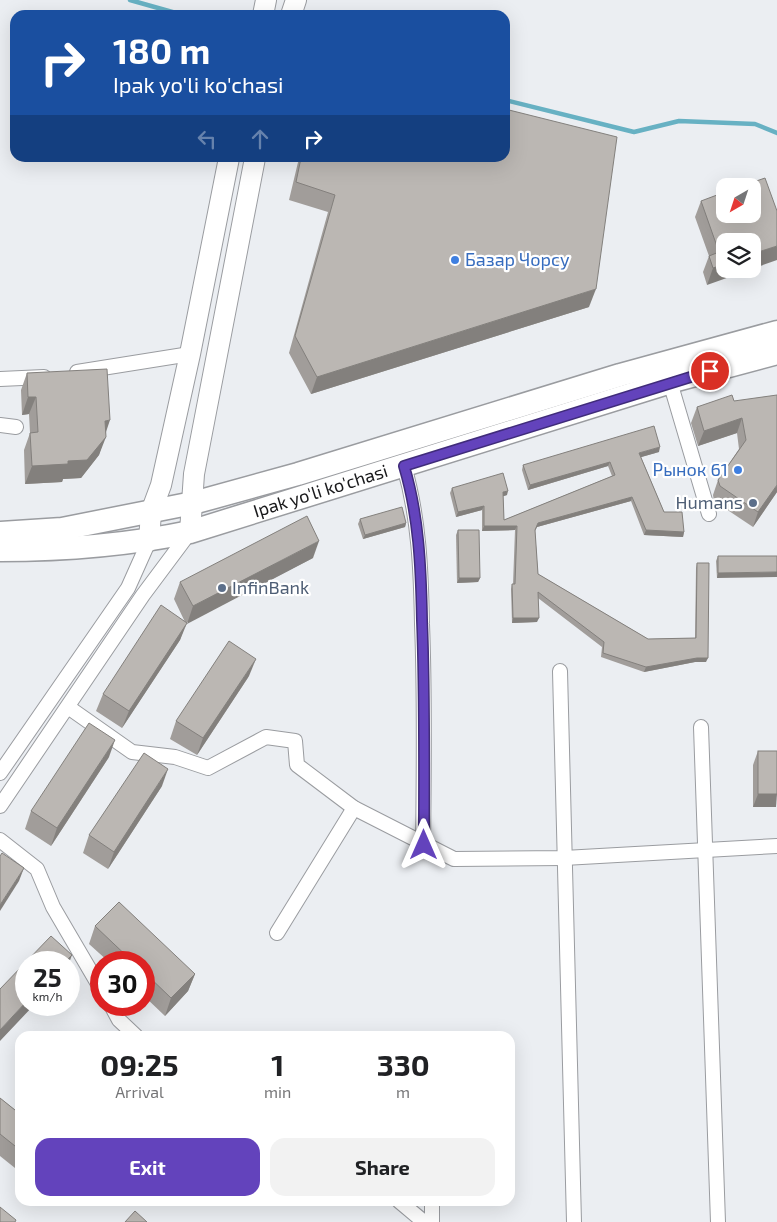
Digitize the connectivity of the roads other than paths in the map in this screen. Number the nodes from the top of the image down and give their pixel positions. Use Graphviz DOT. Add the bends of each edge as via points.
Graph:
graph roads {
  1 [pos="228,162"];
  2 [pos="254,162"];
  3 [pos="777,332"];
  4 [pos="190,354"];
  5 [pos="777,354"];
  6 [pos="0,379"];
  7 [pos="670,382"];
  8 [pos="0,425"];
  9 [pos="16,428"];
  10 [pos="404,466"];
  11 [pos="193,503"];
  12 [pos="151,512"];
  13 [pos="709,514"];
  14 [pos="190,532"];
  15 [pos="0,533"];
  16 [pos="149,541"];
  17 [pos="0,550"];
  18 [pos="560,671"];
  19 [pos="68,707"];
  20 [pos="702,727"];
  21 [pos="0,773"];
  22 [pos="0,806"];
  23 [pos="354,808"];
  24 [pos="0,840"];
  25 [pos="424,845"];
  26 [pos="777,846"];
  27 [pos="706,849"];
  28 [pos="564,858"];
  29 [pos="277,933"];
  30 [pos="90,970"];
  31 [pos="117,1016"];
  32 [pos="131,1031"];
  33 [pos="405,1206"];
  34 [pos="432,1206"];
  35 [pos="424,1222"];
  36 [pos="432,1222"];
  37 [pos="574,1222"];
  38 [pos="718,1222"];
  1 -- 4 [label="main road"];
  2 -- 11 [label="main road" via="194,474"];
  3 -- 11 [label="main road, Ipak yo'li ko'chasi" via="620,375"];
  4 -- 6 [label="street" via="36,379"];
  4 -- 12 [label="main road"];
  5 -- 7 [label="main road, Ipak yo'li ko'chasi"];
  7 -- 10 [label="main road, Ipak yo'li ko'chasi"];
  7 -- 13 [label="street"];
  8 -- 9 [label="street"];
  10 -- 14 [label="main road, Ipak yo'li ko'chasi"];
  10 -- 25 [label="street" via="413,498 421,565"];
  11 -- 12 [label="main road, Ipak yo'li ko'chasi"];
  11 -- 14 [label="main road"];
  12 -- 15 [label="main road, Ipak yo'li ko'chasi" via="62,529"];
  12 -- 16 [label="main road"];
  14 -- 16 [label="main road, Ipak yo'li ko'chasi"];
  14 -- 19 [label="street" via="143,595"];
  16 -- 17 [label="main road, Ipak yo'li ko'chasi" via="44,550"];
  16 -- 21 [label="street" via="128,588"];
  18 -- 28 [label="street"];
  19 -- 22 [label="street"];
  19 -- 23 [label="street" via="132,752 175,757 208,768 266,737 295,742 297,765"];
  20 -- 27 [label="street"];
  23 -- 25 [label="street"];
  23 -- 29 [label="street"];
  24 -- 30 [label="street" via="37,869 53,907"];
  25 -- 28 [label="street" via="454,859"];
  26 -- 27 [label="street"];
  27 -- 28 [label="street"];
  27 -- 38 [label="street"];
  28 -- 37 [label="street"];
  31 -- 32 [label="street"];
  33 -- 35 [label="street"];
  34 -- 36 [label="street"];
}
